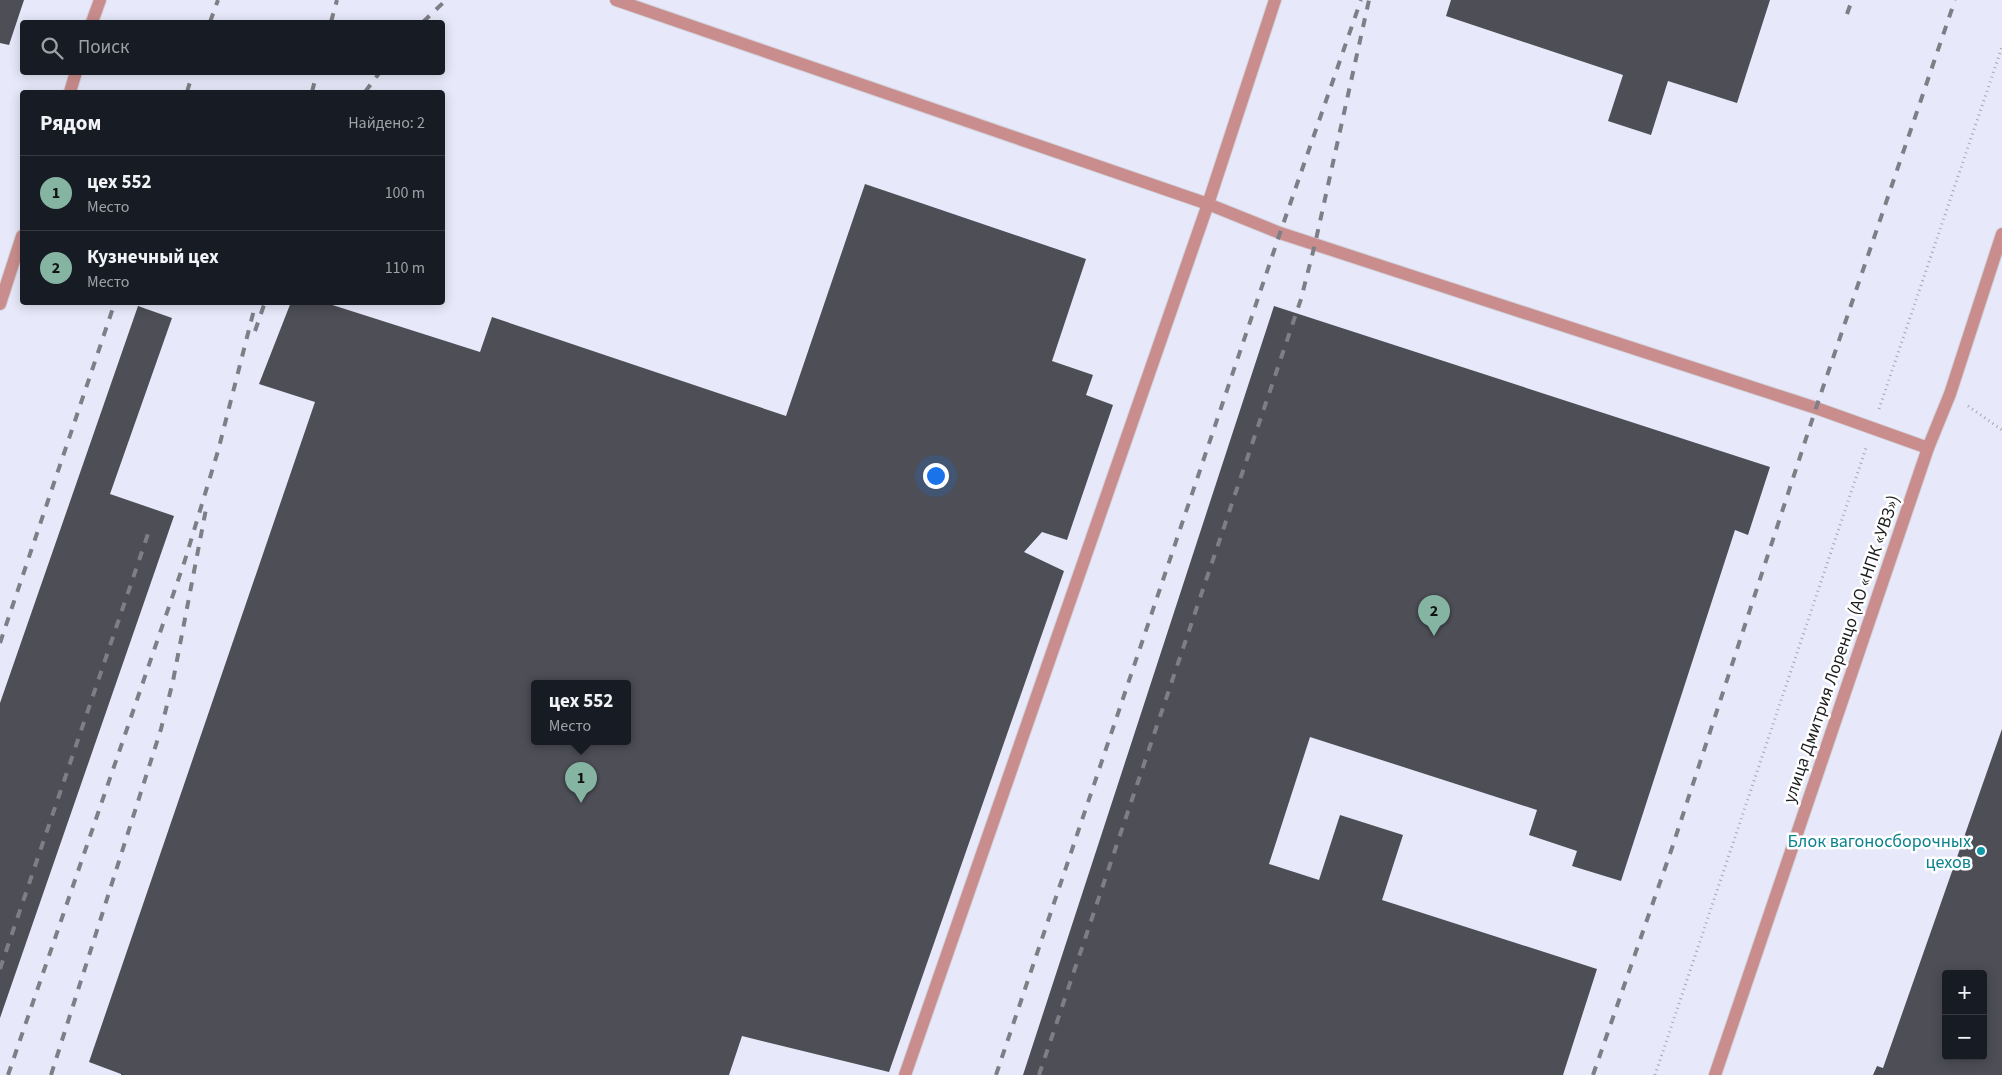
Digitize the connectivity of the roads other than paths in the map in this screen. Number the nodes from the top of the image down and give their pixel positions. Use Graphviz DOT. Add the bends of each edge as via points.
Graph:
graph roads {
  1 [pos="100,0"];
  2 [pos="616,0"];
  3 [pos="1275,0"];
  4 [pos="93,20"];
  5 [pos="75,75"];
  6 [pos="71,90"];
  7 [pos="1208,204"];
  8 [pos="2002,234"];
  9 [pos="20,242"];
  10 [pos="0,304"];
  11 [pos="1928,448"];
  12 [pos="905,1075"];
  13 [pos="1715,1075"];
  1 -- 4 [label="lane"];
  2 -- 7 [label="lane"];
  3 -- 7 [label="lane"];
  5 -- 6 [label="lane"];
  7 -- 11 [label="lane" via="1280,233"];
  7 -- 12 [label="lane"];
  8 -- 11 [label="lane, улица Дмитрия Лоренцо (АО «НПК «УВЗ»)" via="1950,394"];
  9 -- 10 [label="lane"];
  11 -- 13 [label="lane, улица Дмитрия Лоренцо (АО «НПК «УВЗ»)"];
}
